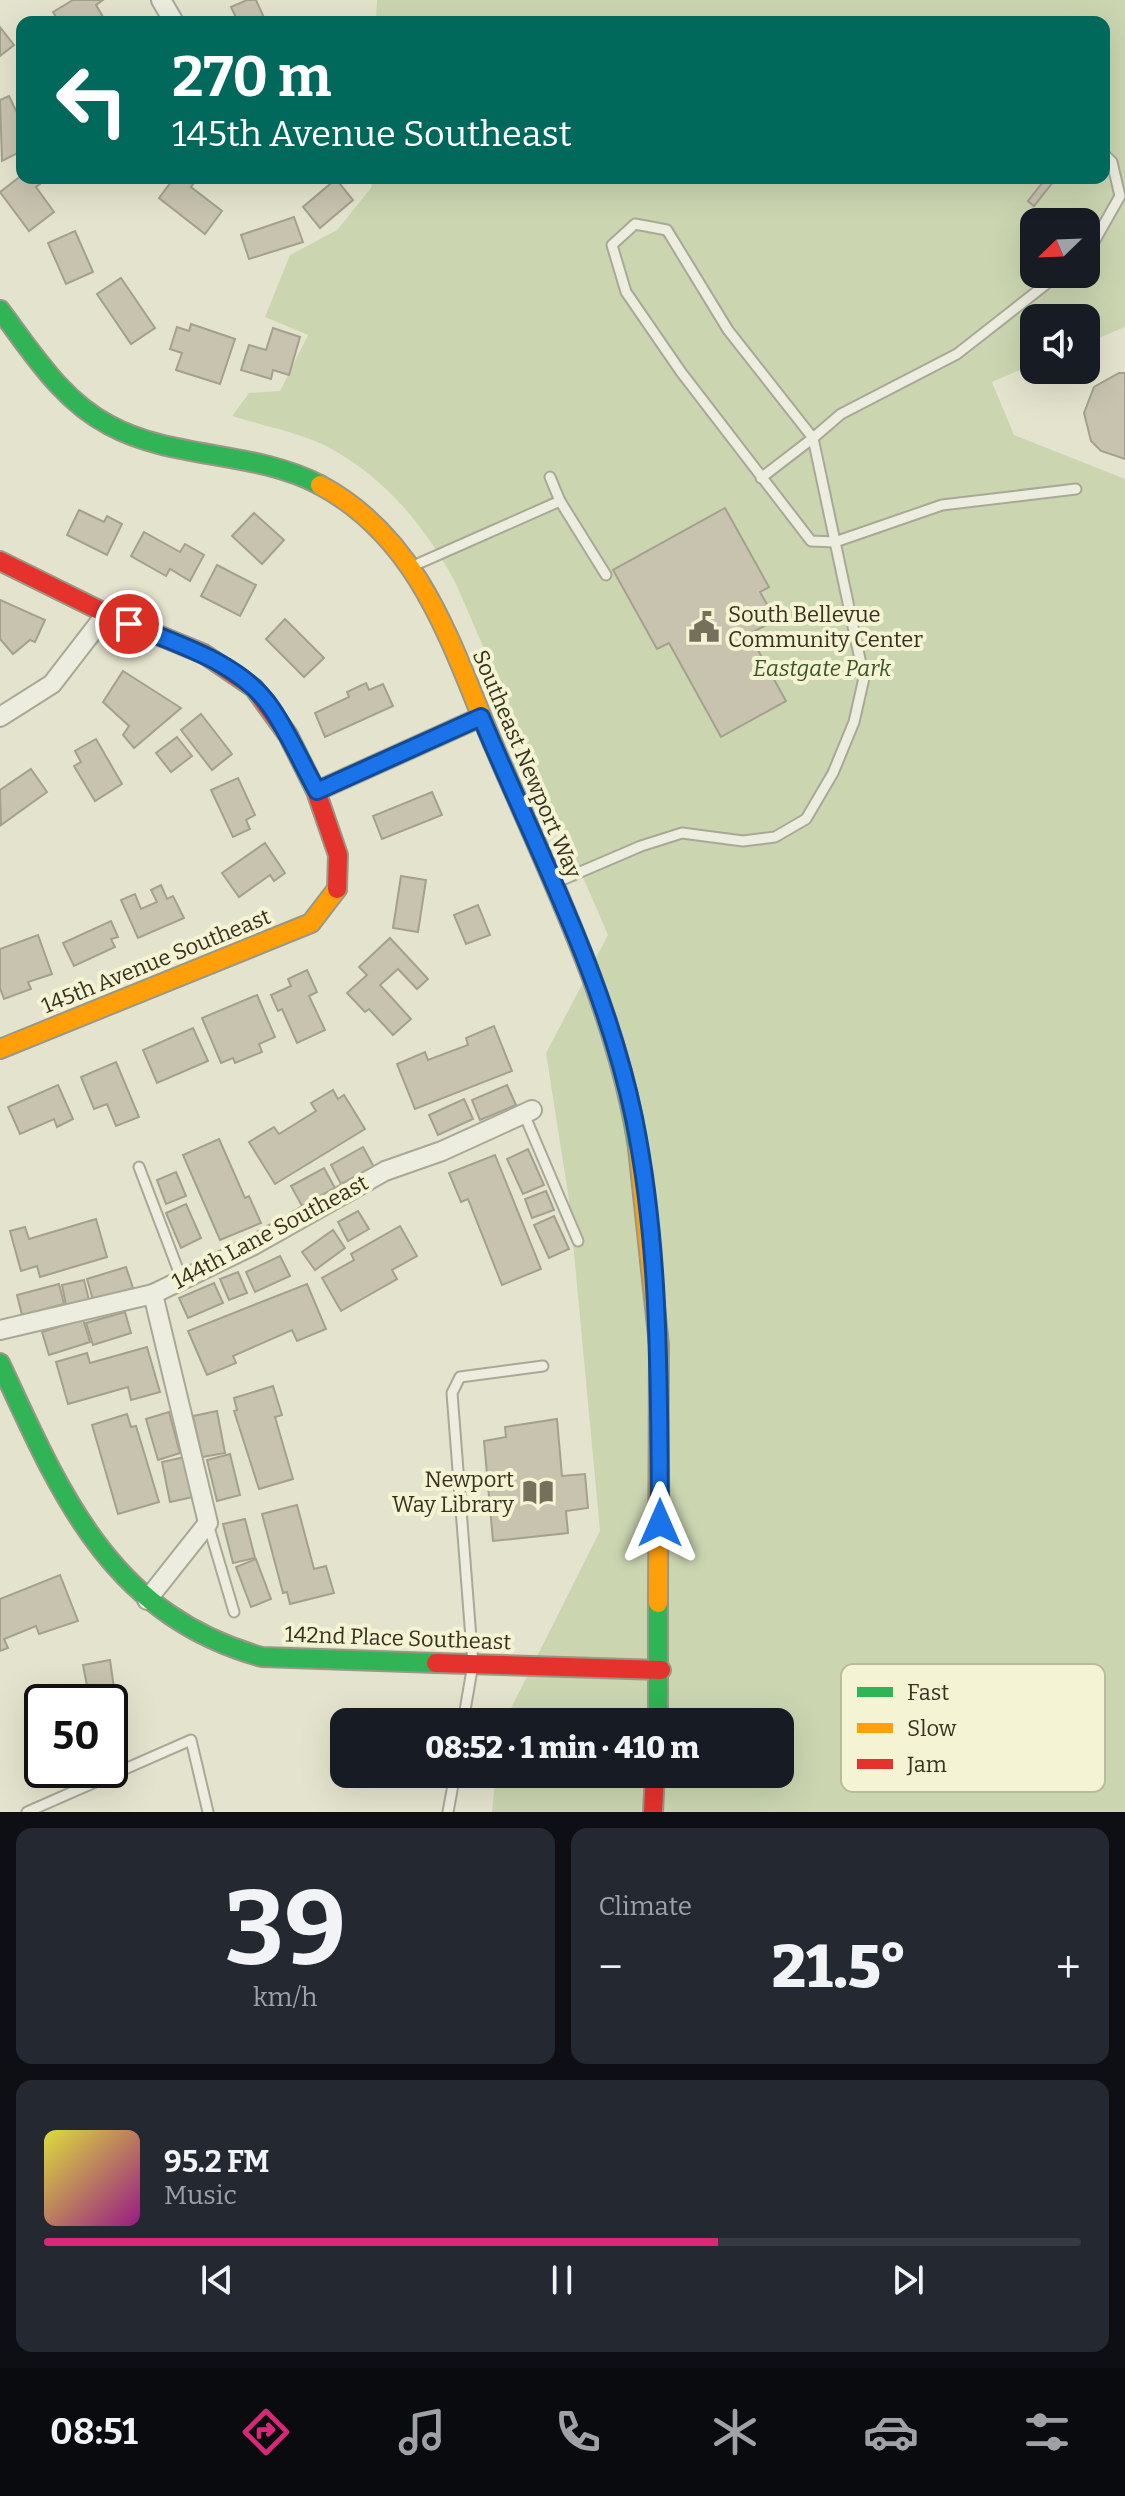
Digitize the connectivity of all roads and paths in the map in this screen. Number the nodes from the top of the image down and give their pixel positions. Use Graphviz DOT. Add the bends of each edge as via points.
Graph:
graph roads {
  1 [pos="1110,160"];
  2 [pos="1100,231"];
  3 [pos="1041,288"];
  4 [pos="0,310"];
  5 [pos="813,438"];
  6 [pos="550,477"];
  7 [pos="761,478"];
  8 [pos="1076,489"];
  9 [pos="560,501"];
  10 [pos="835,542"];
  11 [pos="0,561"];
  12 [pos="413,566"];
  13 [pos="606,575"];
  14 [pos="106,614"];
  15 [pos="0,717"];
  16 [pos="481,717"];
  17 [pos="317,791"];
  18 [pos="553,884"];
  19 [pos="0,1049"];
  20 [pos="528,1112"];
  21 [pos="139,1167"];
  22 [pos="578,1241"];
  23 [pos="182,1280"];
  24 [pos="153,1294"];
  25 [pos="0,1330"];
  26 [pos="0,1363"];
  27 [pos="543,1366"];
  28 [pos="208,1523"];
  29 [pos="147,1600"];
  30 [pos="234,1612"];
  31 [pos="473,1664"];
  32 [pos="661,1670"];
  33 [pos="465,1708"];
  34 [pos="659,1708"];
  35 [pos="452,1788"];
  36 [pos="654,1788"];
  37 [pos="50,1802"];
  38 [pos="27,1812"];
  39 [pos="55,1812"];
  40 [pos="208,1812"];
  41 [pos="448,1812"];
  42 [pos="653,1812"];
  1 -- 2 [label="lane" via="1120,196"];
  3 -- 5 [label="lane" via="957,354 841,414"];
  4 -- 12 [label="main road, Southeast Newport Way" via="61,388 107,424 143,441 304,474 368,516"];
  5 -- 7 [label="lane"];
  5 -- 7 [label="lane" via="728,330 667,230 635,224 612,245 626,292"];
  5 -- 10 [label="lane"];
  6 -- 9 [label="lane"];
  7 -- 10 [label="lane" via="811,541"];
  8 -- 10 [label="lane" via="942,505"];
  9 -- 12 [label="lane"];
  9 -- 13 [label="lane"];
  10 -- 18 [label="lane" via="864,678 854,722 806,819 764,839 682,833"];
  11 -- 14 [label="main road"];
  12 -- 16 [label="main road, Southeast Newport Way"];
  14 -- 15 [label="street" via="52,684"];
  14 -- 17 [label="main road" via="198,653 254,688 271,708"];
  16 -- 17 [label="street"];
  16 -- 18 [label="main road, Southeast Newport Way"];
  17 -- 19 [label="main road, 145th Avenue Southeast" via="340,859 337,895 326,910 293,931"];
  18 -- 32 [label="main road, Southeast Newport Way" via="618,1058 644,1185 659,1345"];
  20 -- 22 [label="lane"];
  20 -- 23 [label="street, 144th Lane Southeast" via="385,1171"];
  21 -- 23 [label="lane"];
  23 -- 24 [label="street, 144th Lane Southeast"];
  24 -- 25 [label="street, 144th Lane Southeast"];
  24 -- 28 [label="street"];
  26 -- 29 [label="main road, 142nd Place Southeast" via="80,1524"];
  27 -- 31 [label="lane" via="460,1377 452,1393"];
  28 -- 29 [label="street"];
  28 -- 30 [label="lane"];
  29 -- 31 [label="main road, 142nd Place Southeast" via="202,1634 250,1655"];
  31 -- 32 [label="main road, 142nd Place Southeast"];
  31 -- 33 [label="lane"];
  32 -- 34 [label="main road, Southeast Newport Way"];
  35 -- 41 [label="lane"];
  36 -- 42 [label="main road"];
  37 -- 38 [label="lane"];
  37 -- 39 [label="lane"];
  37 -- 40 [label="lane" via="191,1740"];
}
